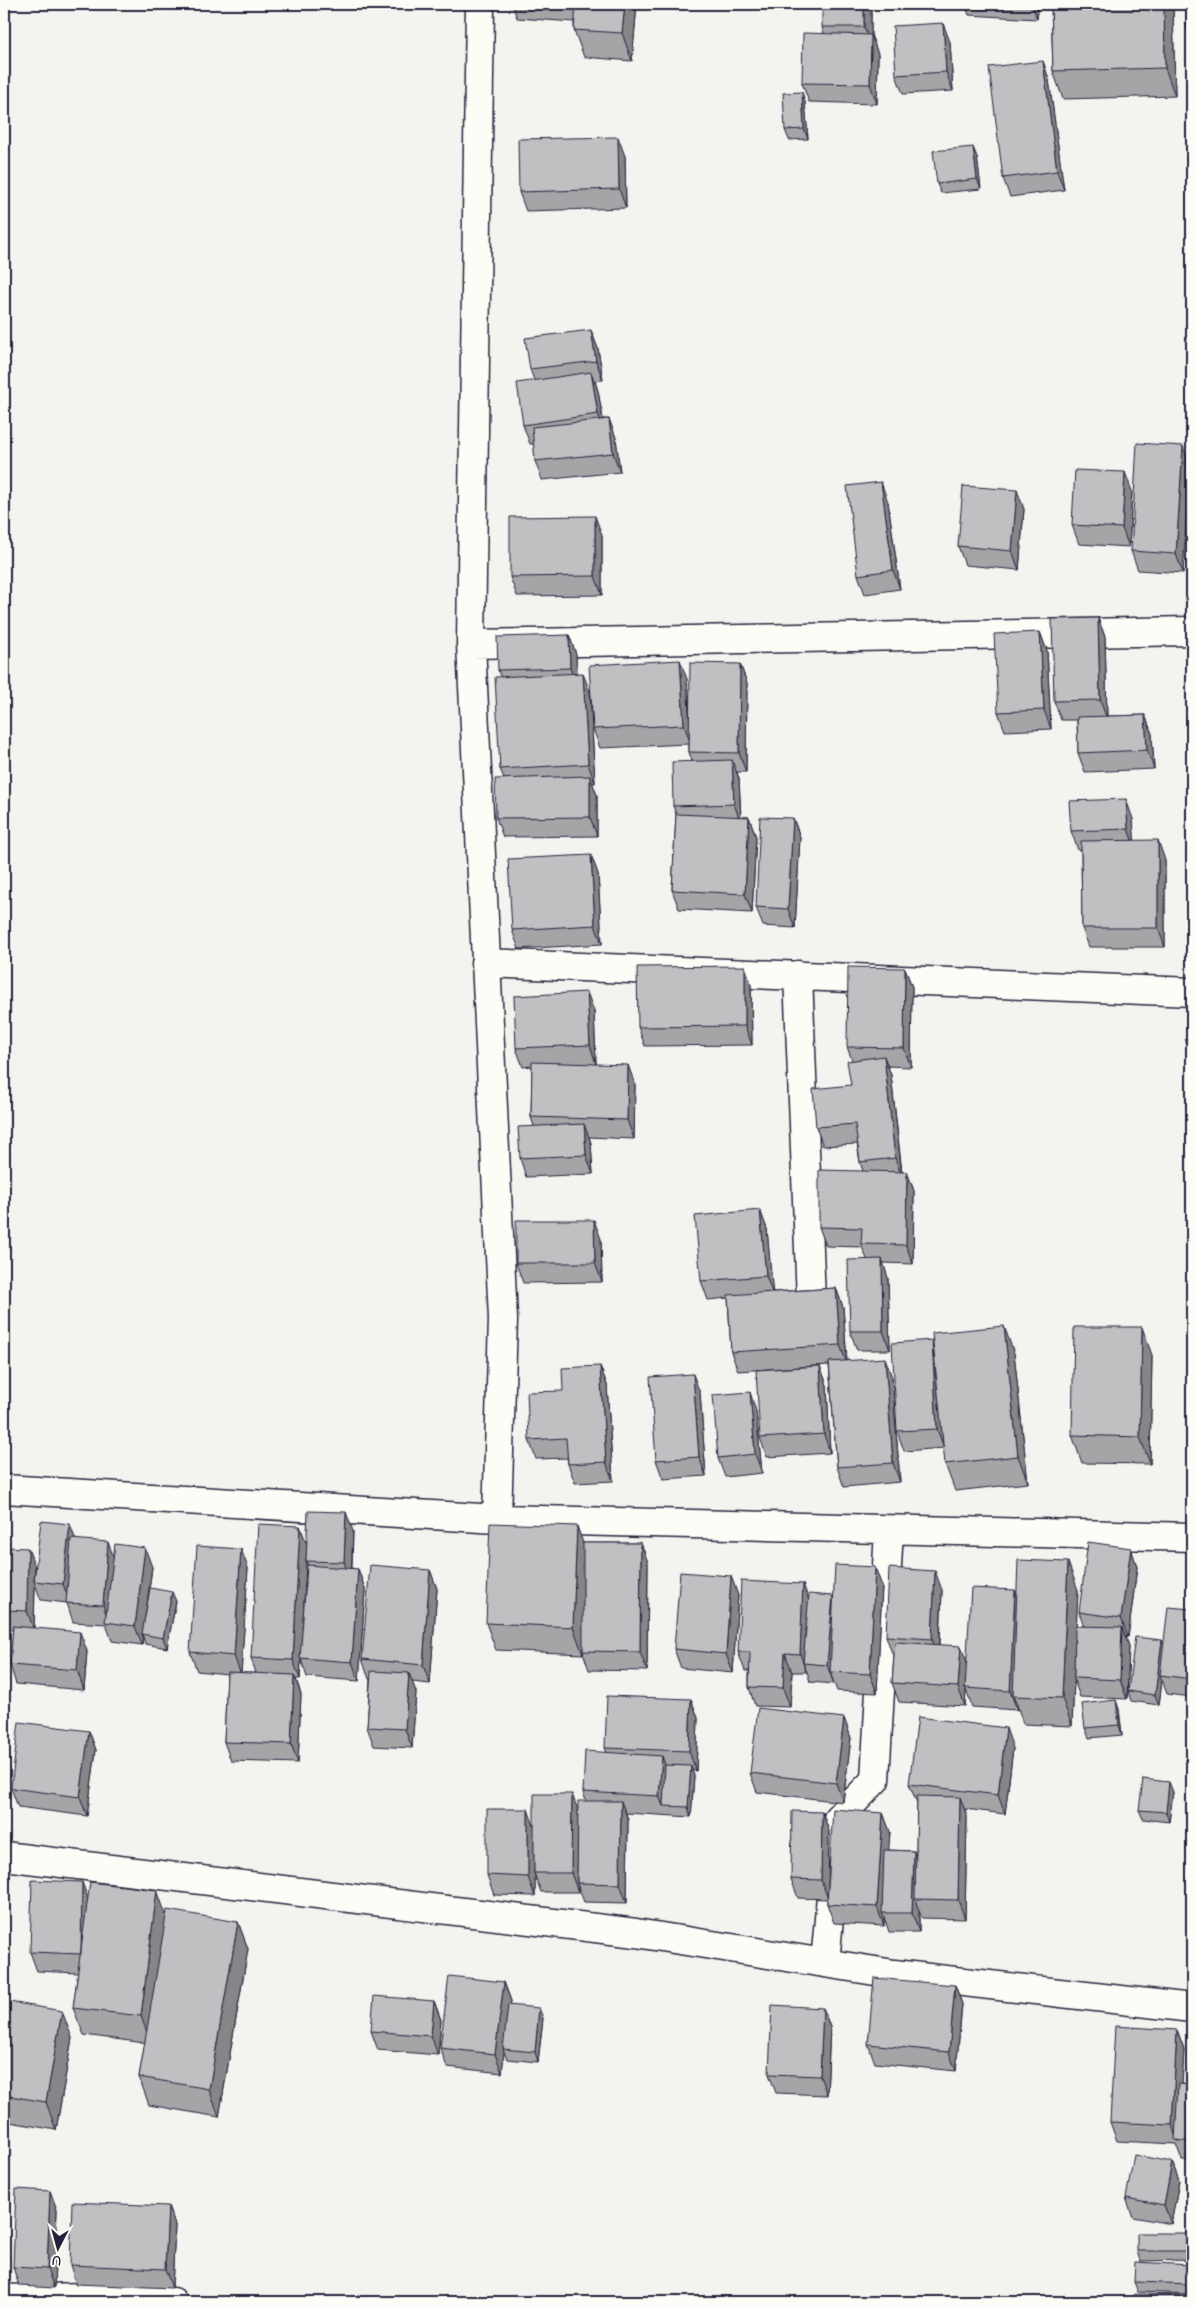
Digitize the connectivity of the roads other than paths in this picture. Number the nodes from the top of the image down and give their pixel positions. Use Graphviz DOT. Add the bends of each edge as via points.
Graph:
graph roads {
  1 [pos="480,4"];
  2 [pos="1192,631"];
  3 [pos="471,644"];
  4 [pos="485,963"];
  5 [pos="798,975"];
  6 [pos="1192,992"];
  7 [pos="812,1300"];
  8 [pos="4,1489"];
  9 [pos="497,1518"];
  10 [pos="889,1530"];
  11 [pos="1192,1537"];
  12 [pos="4,1856"];
  13 [pos="825,1963"];
  14 [pos="1192,2008"];
  15 [pos="4,2299"];
  16 [pos="173,2302"];
  1 -- 3 [label="street"];
  2 -- 3 [label="street"];
  3 -- 4 [label="street"];
  4 -- 5 [label="street"];
  4 -- 9 [label="street" via="503,1319"];
  5 -- 6 [label="street"];
  5 -- 7 [label="street"];
  8 -- 9 [label="street"];
  9 -- 10 [label="street"];
  10 -- 11 [label="street"];
  10 -- 13 [label="street" via="875,1780 838,1818"];
  12 -- 13 [label="street" via="636,1933"];
  13 -- 14 [label="street" via="894,1974"];
  15 -- 16 [label="street" via="85,2297"];
}
